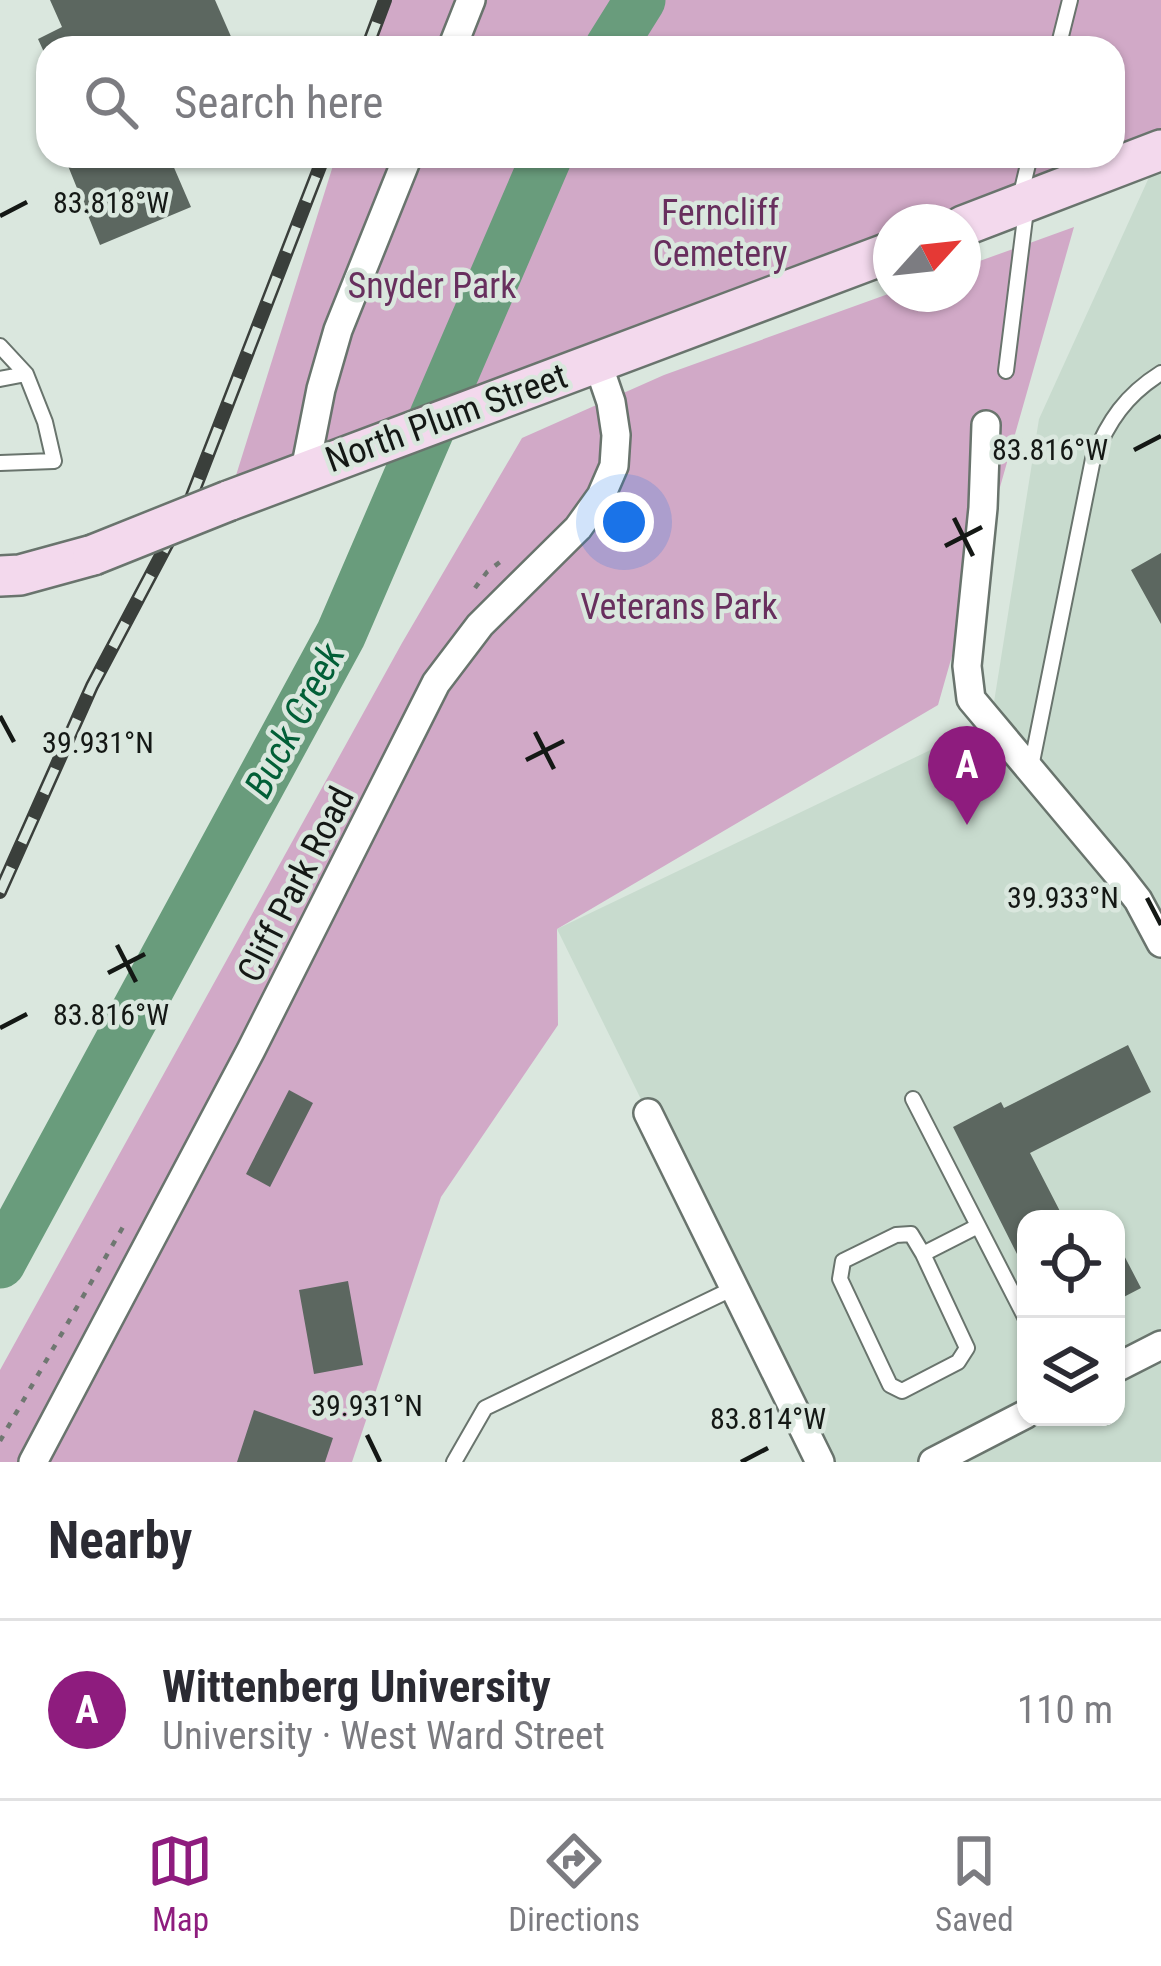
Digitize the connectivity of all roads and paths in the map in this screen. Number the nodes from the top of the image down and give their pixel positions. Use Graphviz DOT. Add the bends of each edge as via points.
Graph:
graph roads {
  1 [pos="471,0"];
  2 [pos="1070,0"];
  3 [pos="457,36"];
  4 [pos="1061,36"];
  5 [pos="1161,150"];
  6 [pos="1125,164"];
  7 [pos="403,168"];
  8 [pos="1028,168"];
  9 [pos="1114,168"];
  10 [pos="1023,203"];
  11 [pos="981,219"];
  12 [pos="873,259"];
  13 [pos="0,346"];
  14 [pos="597,362"];
  15 [pos="1006,371"];
  16 [pos="1161,373"];
  17 [pos="26,374"];
  18 [pos="0,379"];
  19 [pos="986,425"];
  20 [pos="0,463"];
  21 [pos="322,464"];
  22 [pos="0,576"];
  23 [pos="1030,772"];
  24 [pos="1161,943"];
  25 [pos="913,1099"];
  26 [pos="647,1113"];
  27 [pos="978,1226"];
  28 [pos="923,1255"];
  29 [pos="734,1288"];
  30 [pos="1025,1318"];
  31 [pos="1161,1345"];
  32 [pos="1125,1363"];
  33 [pos="1017,1419"];
  34 [pos="948,1459"];
  35 [pos="33,1462"];
  36 [pos="454,1462"];
  37 [pos="820,1462"];
  1 -- 3 [label="street"];
  2 -- 4 [label="lane"];
  5 -- 6 [label="main road"];
  7 -- 21 [label="street" via="321,389"];
  8 -- 10 [label="lane"];
  9 -- 10 [label="main road"];
  10 -- 11 [label="main road"];
  10 -- 15 [label="lane"];
  12 -- 14 [label="main road, North Plum Street"];
  13 -- 17 [label="lane"];
  14 -- 21 [label="main road, North Plum Street"];
  14 -- 35 [label="street, Cliff Park Road" via="616,435 601,496 436,683"];
  16 -- 23 [label="lane" via="1125,400 1093,459"];
  17 -- 18 [label="lane"];
  17 -- 20 [label="lane" via="54,461"];
  19 -- 23 [label="street" via="970,699"];
  21 -- 22 [label="main road, North Plum Street, bridge" via="93,555"];
  23 -- 24 [label="street" via="1127,886"];
  25 -- 27 [label="lane"];
  26 -- 29 [label="street"];
  27 -- 28 [label="lane"];
  27 -- 30 [label="lane"];
  28 -- 28 [label="lane" via="910,1234 896,1234 843,1262 840,1279 890,1385 902,1391 958,1363 968,1348"];
  29 -- 36 [label="lane" via="485,1408"];
  29 -- 37 [label="street"];
  31 -- 32 [label="street"];
  33 -- 34 [label="street"];
}
